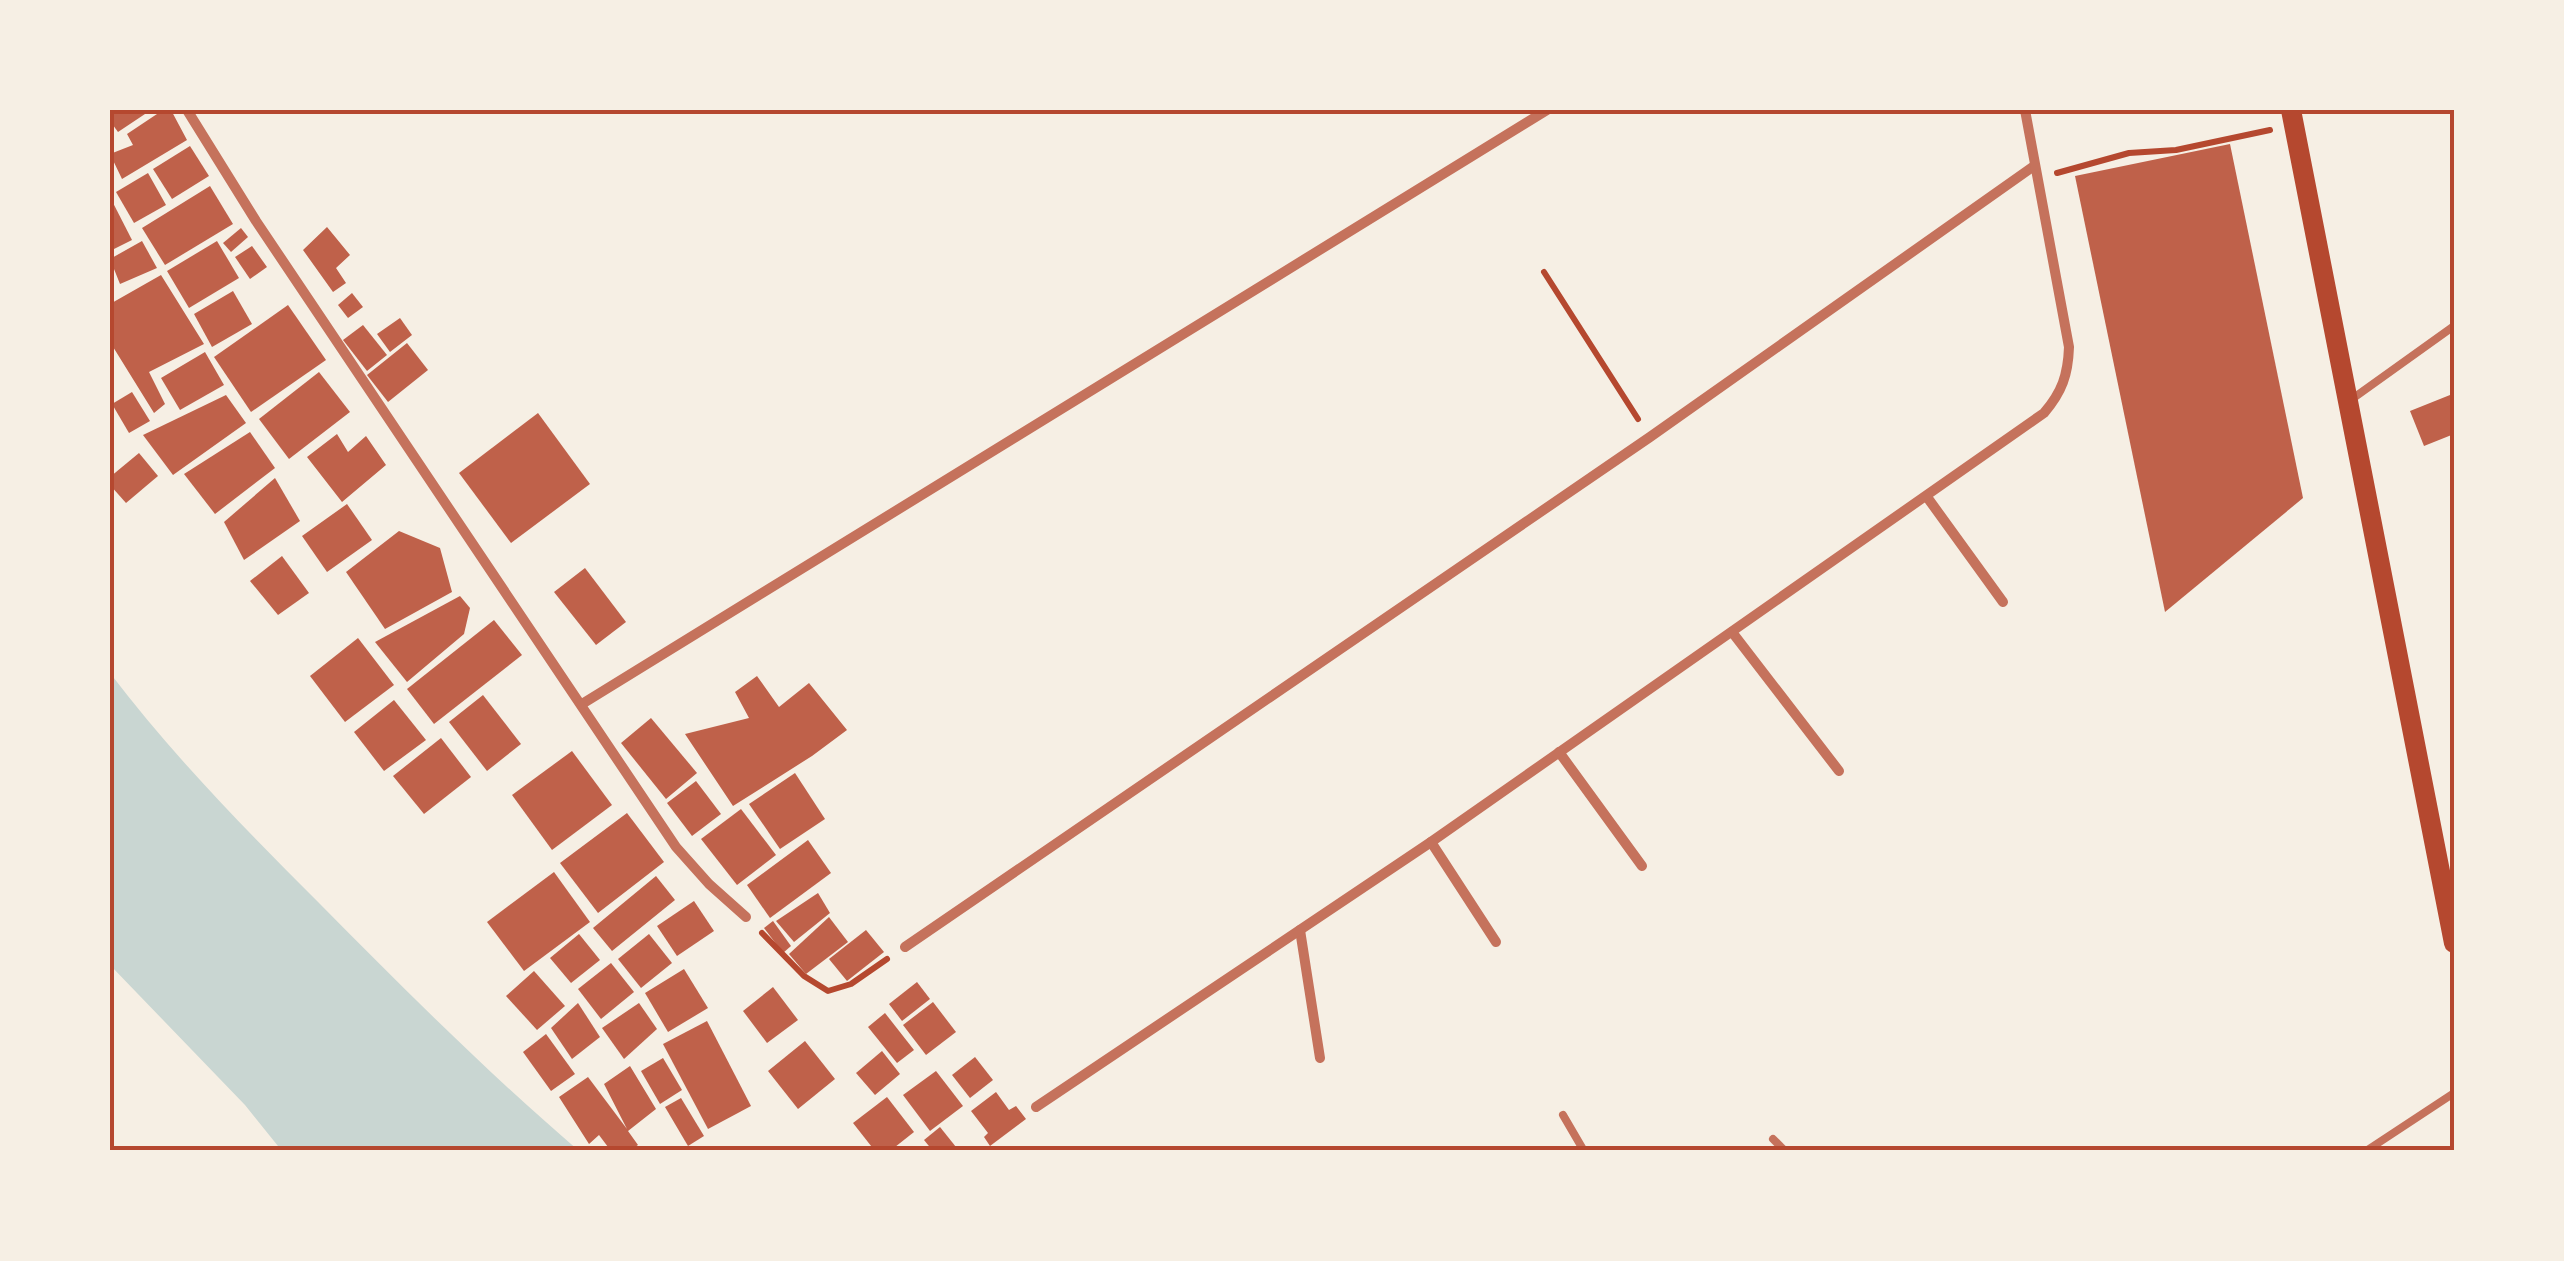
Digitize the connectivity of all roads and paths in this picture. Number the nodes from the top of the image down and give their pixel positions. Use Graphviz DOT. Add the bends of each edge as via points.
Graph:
graph roads {
  1 [pos="188,110"];
  2 [pos="1547,110"];
  3 [pos="2026,110"];
  4 [pos="2293,118"];
  5 [pos="2035,172"];
  6 [pos="1544,272"];
  7 [pos="2454,326"];
  8 [pos="2350,400"];
  9 [pos="1650,437"];
  10 [pos="1927,497"];
  11 [pos="2002,602"];
  12 [pos="1732,632"];
  13 [pos="582,704"];
  14 [pos="1560,752"];
  15 [pos="1839,771"];
  16 [pos="1431,842"];
  17 [pos="1642,866"];
  18 [pos="746,917"];
  19 [pos="1300,930"];
  20 [pos="1496,942"];
  21 [pos="2454,943"];
  22 [pos="905,947"];
  23 [pos="1320,1058"];
  24 [pos="2454,1093"];
  25 [pos="1036,1107"];
  26 [pos="1563,1114"];
  27 [pos="1773,1139"];
  28 [pos="1584,1151"];
  29 [pos="1785,1151"];
  30 [pos="2366,1151"];
  1 -- 13 [label="street"];
  2 -- 13 [label="street"];
  3 -- 5 [label="street"];
  4 -- 5 [label="path" via="2176,150"];
  4 -- 8 [label="main road"];
  5 -- 9 [label="street"];
  5 -- 10 [label="street" via="2069,347 2064,384 2035,421"];
  6 -- 9 [label="path"];
  7 -- 8 [label="lane"];
  8 -- 21 [label="main road"];
  9 -- 22 [label="street"];
  10 -- 11 [label="street"];
  10 -- 12 [label="street"];
  12 -- 14 [label="street"];
  12 -- 15 [label="street"];
  13 -- 18 [label="street" via="676,847"];
  14 -- 16 [label="street"];
  14 -- 17 [label="street"];
  16 -- 19 [label="street"];
  16 -- 20 [label="street"];
  18 -- 22 [label="path" via="828,991 851,984"];
  19 -- 23 [label="street"];
  19 -- 25 [label="street"];
  24 -- 30 [label="lane"];
  26 -- 28 [label="lane"];
  27 -- 29 [label="lane"];
}
